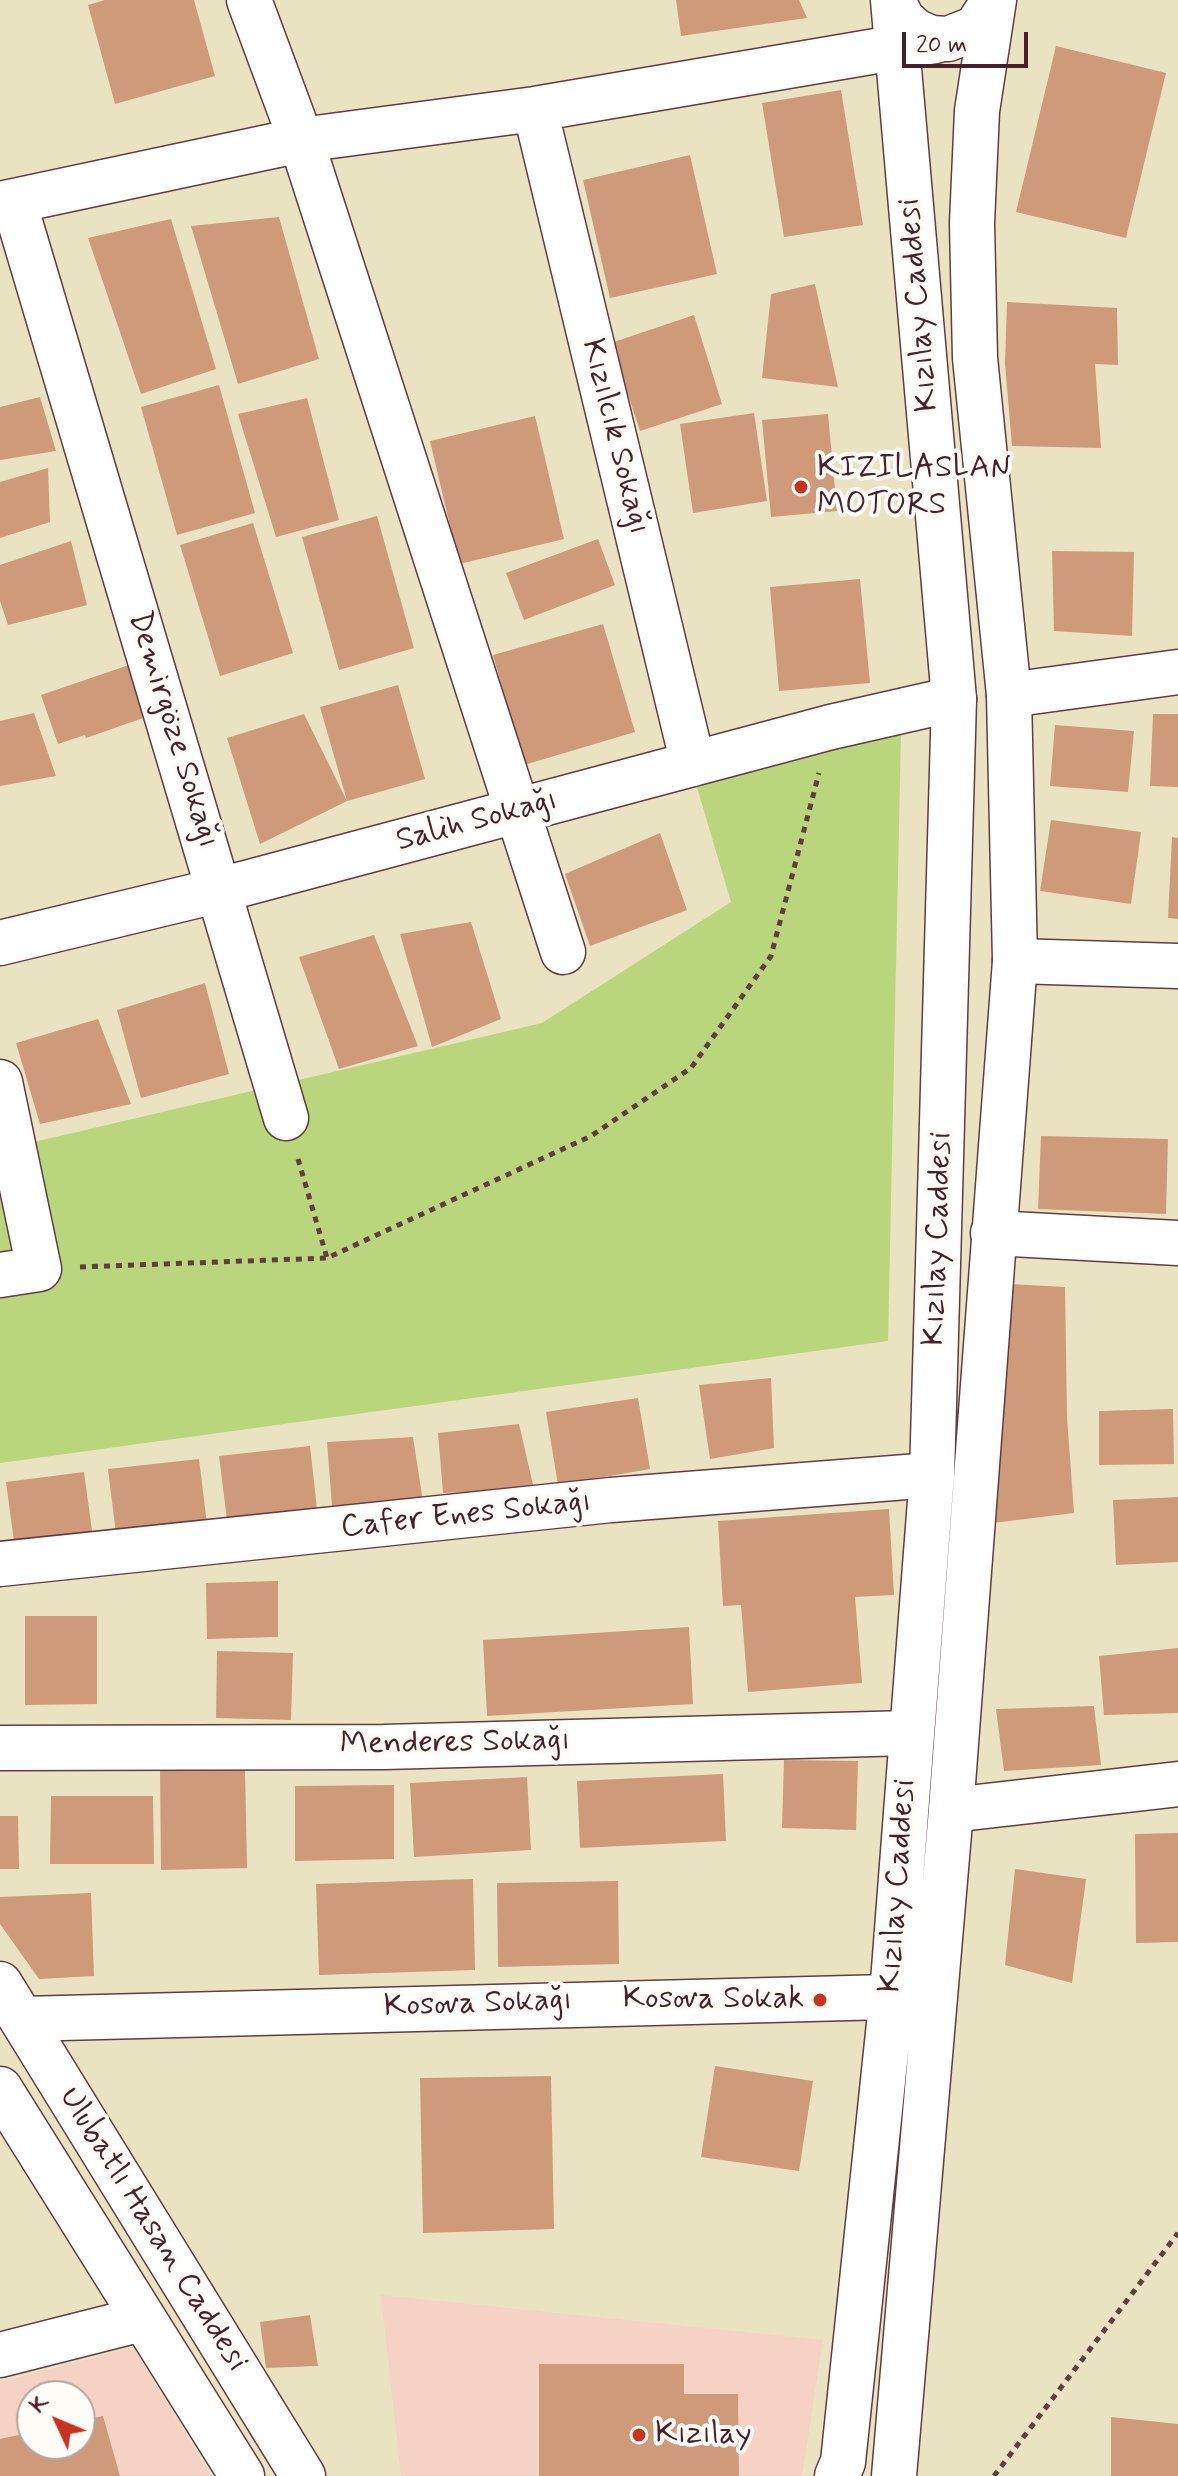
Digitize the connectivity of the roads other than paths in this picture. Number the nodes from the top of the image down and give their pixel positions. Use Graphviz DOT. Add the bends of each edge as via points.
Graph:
graph roads {
  1 [pos="249,0"];
  2 [pos="891,0"];
  3 [pos="994,1"];
  4 [pos="948,39"];
  5 [pos="898,49"];
  6 [pos="842,58"];
  7 [pos="535,109"];
  8 [pos="301,140"];
  9 [pos="7,203"];
  10 [pos="1178,672"];
  11 [pos="1009,695"];
  12 [pos="954,699"];
  13 [pos="693,764"];
  14 [pos="517,812"];
  15 [pos="220,890"];
  16 [pos="0,943"];
  17 [pos="563,952"];
  18 [pos="1015,961"];
  19 [pos="1178,966"];
  20 [pos="0,1082"];
  21 [pos="286,1118"];
  22 [pos="993,1233"];
  23 [pos="1178,1243"];
  24 [pos="20,1272"];
  25 [pos="932,1475"];
  26 [pos="0,1564"];
  27 [pos="910,1733"];
  28 [pos="0,1748"];
  29 [pos="1178,1784"];
  30 [pos="951,1810"];
  31 [pos="892,1995"];
  32 [pos="935,1996"];
  33 [pos="11,2002"];
  34 [pos="0,2089"];
  35 [pos="142,2319"];
  36 [pos="0,2355"];
  37 [pos="242,2476"];
  38 [pos="303,2476"];
  39 [pos="837,2476"];
  40 [pos="894,2476"];
  1 -- 8 [label="street"];
  2 -- 4 [label="street" via="915,31"];
  2 -- 5 [label="street, Kızılay Caddesi"];
  2 -- 6 [label="street" via="867,43"];
  3 -- 4 [label="street" via="976,28"];
  3 -- 11 [label="street, Kızılay Caddesi" via="977,111 972,223 975,358"];
  4 -- 5 [label="street"];
  5 -- 6 [label="street"];
  5 -- 12 [label="street, Kızılay Caddesi"];
  6 -- 7 [label="street"];
  7 -- 8 [label="street"];
  7 -- 13 [label="street, Kızılcık Sokağı"];
  8 -- 9 [label="street"];
  8 -- 14 [label="street"];
  9 -- 15 [label="street, Demirgöze Sokağı"];
  10 -- 11 [label="street"];
  11 -- 18 [label="street, Kızılay Caddesi"];
  12 -- 13 [label="street, Salih Sokağı"];
  12 -- 25 [label="street, Kızılay Caddesi"];
  13 -- 14 [label="street, Salih Sokağı"];
  14 -- 15 [label="street, Salih Sokağı"];
  14 -- 17 [label="street"];
  15 -- 16 [label="street, Salih Sokağı"];
  15 -- 21 [label="street, Demirgöze Sokağı"];
  18 -- 19 [label="street"];
  18 -- 22 [label="street, Kızılay Caddesi"];
  20 -- 24 [label="street"];
  22 -- 23 [label="street"];
  22 -- 30 [label="street, Kızılay Caddesi"];
  25 -- 26 [label="street, Cafer Enes Sokağı" via="611,1500"];
  25 -- 27 [label="street, Kızılay Caddesi"];
  27 -- 28 [label="street, Menderes Sokağı" via="384,1747"];
  27 -- 31 [label="street, Kızılay Caddesi"];
  29 -- 30 [label="street"];
  30 -- 32 [label="street, Kızılay Caddesi"];
  31 -- 32 [label="street, Kosova Sokağı"];
  31 -- 33 [label="street, Kosova Sokağı"];
  31 -- 39 [label="street, Kızılay Caddesi" via="843,2462"];
  32 -- 40 [label="street, Kızılay Caddesi"];
  33 -- 38 [label="street, Ulubatlı Hasan Caddesi"];
  34 -- 35 [label="street, Ulubatlı Hasan Caddesi"];
  35 -- 36 [label="street"];
  35 -- 37 [label="street, Ulubatlı Hasan Caddesi"];
}
